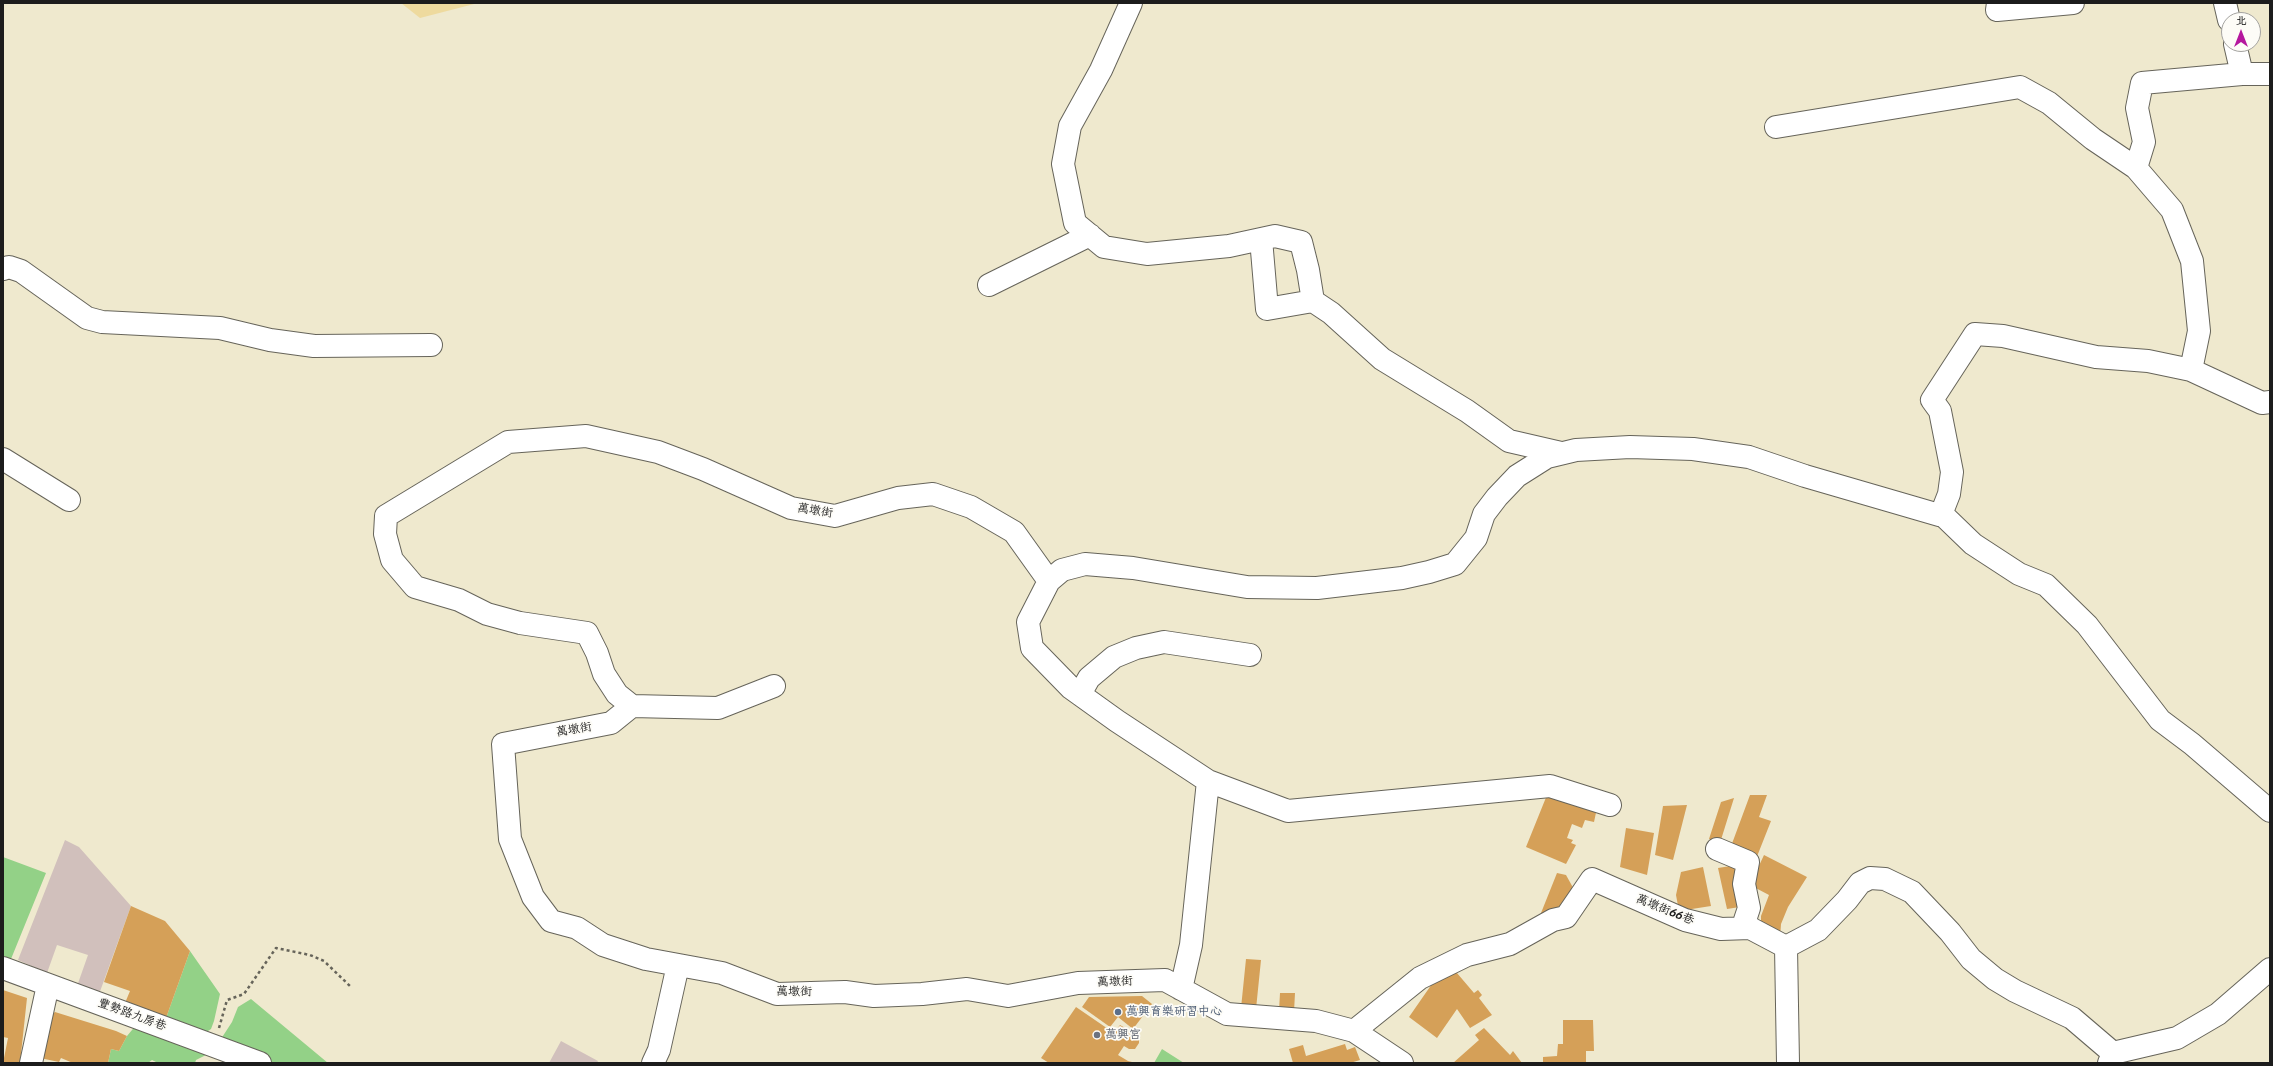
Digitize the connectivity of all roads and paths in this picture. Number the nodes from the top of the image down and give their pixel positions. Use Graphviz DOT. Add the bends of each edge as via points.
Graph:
graph roads {
  1 [pos="1131,3"];
  2 [pos="1998,3"];
  3 [pos="2073,3"];
  4 [pos="2237,52"];
  5 [pos="2242,74"];
  6 [pos="2270,74"];
  7 [pos="1776,127"];
  8 [pos="2136,168"];
  9 [pos="1090,235"];
  10 [pos="1261,239"];
  11 [pos="3,269"];
  12 [pos="990,285"];
  13 [pos="1313,301"];
  14 [pos="431,345"];
  15 [pos="2191,370"];
  16 [pos="2270,402"];
  17 [pos="1562,453"];
  18 [pos="3,459"];
  19 [pos="68,500"];
  20 [pos="1945,517"];
  21 [pos="1049,581"];
  22 [pos="1250,655"];
  23 [pos="774,686"];
  24 [pos="1080,694"];
  25 [pos="632,706"];
  26 [pos="1208,781"];
  27 [pos="1610,805"];
  28 [pos="2270,811"];
  29 [pos="1717,849"];
  30 [pos="1750,928"];
  31 [pos="1786,947"];
  32 [pos="678,965"];
  33 [pos="3,968"];
  34 [pos="2270,969"];
  35 [pos="48,985"];
  36 [pos="351,987"];
  37 [pos="1181,989"];
  38 [pos="1354,1031"];
  39 [pos="204,1042"];
  40 [pos="2111,1058"];
  41 [pos="31,1063"];
  42 [pos="260,1063"];
  43 [pos="653,1063"];
  44 [pos="1402,1063"];
  45 [pos="1788,1063"];
  1 -- 9 [label="street" via="1101,70 1070,126 1064,164 1067,188 1075,223"];
  2 -- 3 [label="street" via="1997,10"];
  4 -- 5 [label="street"];
  5 -- 6 [label="street"];
  5 -- 8 [label="street" via="2142,83 2137,108 2144,142"];
  7 -- 8 [label="street" via="2020,87 2049,103 2093,139"];
  8 -- 15 [label="street" via="2172,210 2192,261 2199,331"];
  9 -- 10 [label="street" via="1104,247 1147,254 1229,246"];
  9 -- 12 [label="street"];
  10 -- 13 [label="street" via="1275,236 1301,242"];
  10 -- 13 [label="street" via="1267,309"];
  11 -- 14 [label="street" via="9,267 21,271 86,318 102,322 220,328 270,340 314,346"];
  13 -- 17 [label="street" via="1382,359 1467,411 1510,441"];
  15 -- 16 [label="street" via="2262,403"];
  15 -- 17 [label="street" via="2148,362 2096,357 2003,336 1975,334 1932,400 1940,411 1952,472 1949,494 1939,515 1749,457 1693,449 1630,447"];
  17 -- 21 [label="street" via="1547,457 1517,476 1496,497 1484,514 1476,538 1455,564 1429,572 1402,578 1317,588 1255,587 1134,568 1085,564 1062,570"];
  18 -- 19 [label="street"];
  20 -- 28 [label="street" via="1973,544 2019,574 2046,585 2087,625 2160,720"];
  21 -- 24 [label="street" via="1028,622 1032,648"];
  21 -- 25 [label="street, 萬墩街" via="1014,532 971,507 933,494 898,498 835,516 791,508 658,452 586,436 508,442 386,516 385,534 392,560 415,587 459,600 487,614 520,623 587,633 604,674 617,694"];
  22 -- 24 [label="street" via="1164,642 1143,646 1114,657 1089,678"];
  23 -- 25 [label="street" via="718,708"];
  24 -- 26 [label="street" via="1116,721"];
  25 -- 32 [label="street, 萬墩街" via="611,723 503,744 510,839 533,897 551,921 577,928 603,945 646,959"];
  26 -- 27 [label="street" via="1288,811 1550,786"];
  26 -- 37 [label="street" via="1191,945"];
  29 -- 30 [label="street" via="1748,862 1744,884 1749,908 1745,920"];
  30 -- 31 [label="street, 萬墩街66巷"];
  30 -- 38 [label="street, 萬墩街66巷" via="1721,929 1685,920 1592,879 1566,917 1553,920 1510,944 1467,955 1420,978"];
  31 -- 40 [label="street" via="1818,930 1860,883 1870,878 1885,879 1912,892 1950,932 1971,959 1994,978 2072,1018"];
  31 -- 45 [label="street"];
  32 -- 37 [label="street, 萬墩街" via="722,973 777,994 846,992 874,996 967,989 1008,996 1078,983 1165,980"];
  32 -- 43 [label="street" via="659,1050"];
  33 -- 35 [label="street, 豐勢路九房巷"];
  34 -- 40 [label="street" via="2218,1014 2177,1038"];
  35 -- 39 [label="street, 豐勢路九房巷"];
  35 -- 41 [label="street"];
  36 -- 39 [label="path" via="324,961 310,954 276,948 244,994 227,1000 218,1032"];
  37 -- 38 [label="street, 萬墩街" via="1227,1014 1316,1021"];
  38 -- 44 [label="street, 萬墩街"];
  39 -- 42 [label="street, 豐勢路九房巷"];
}
